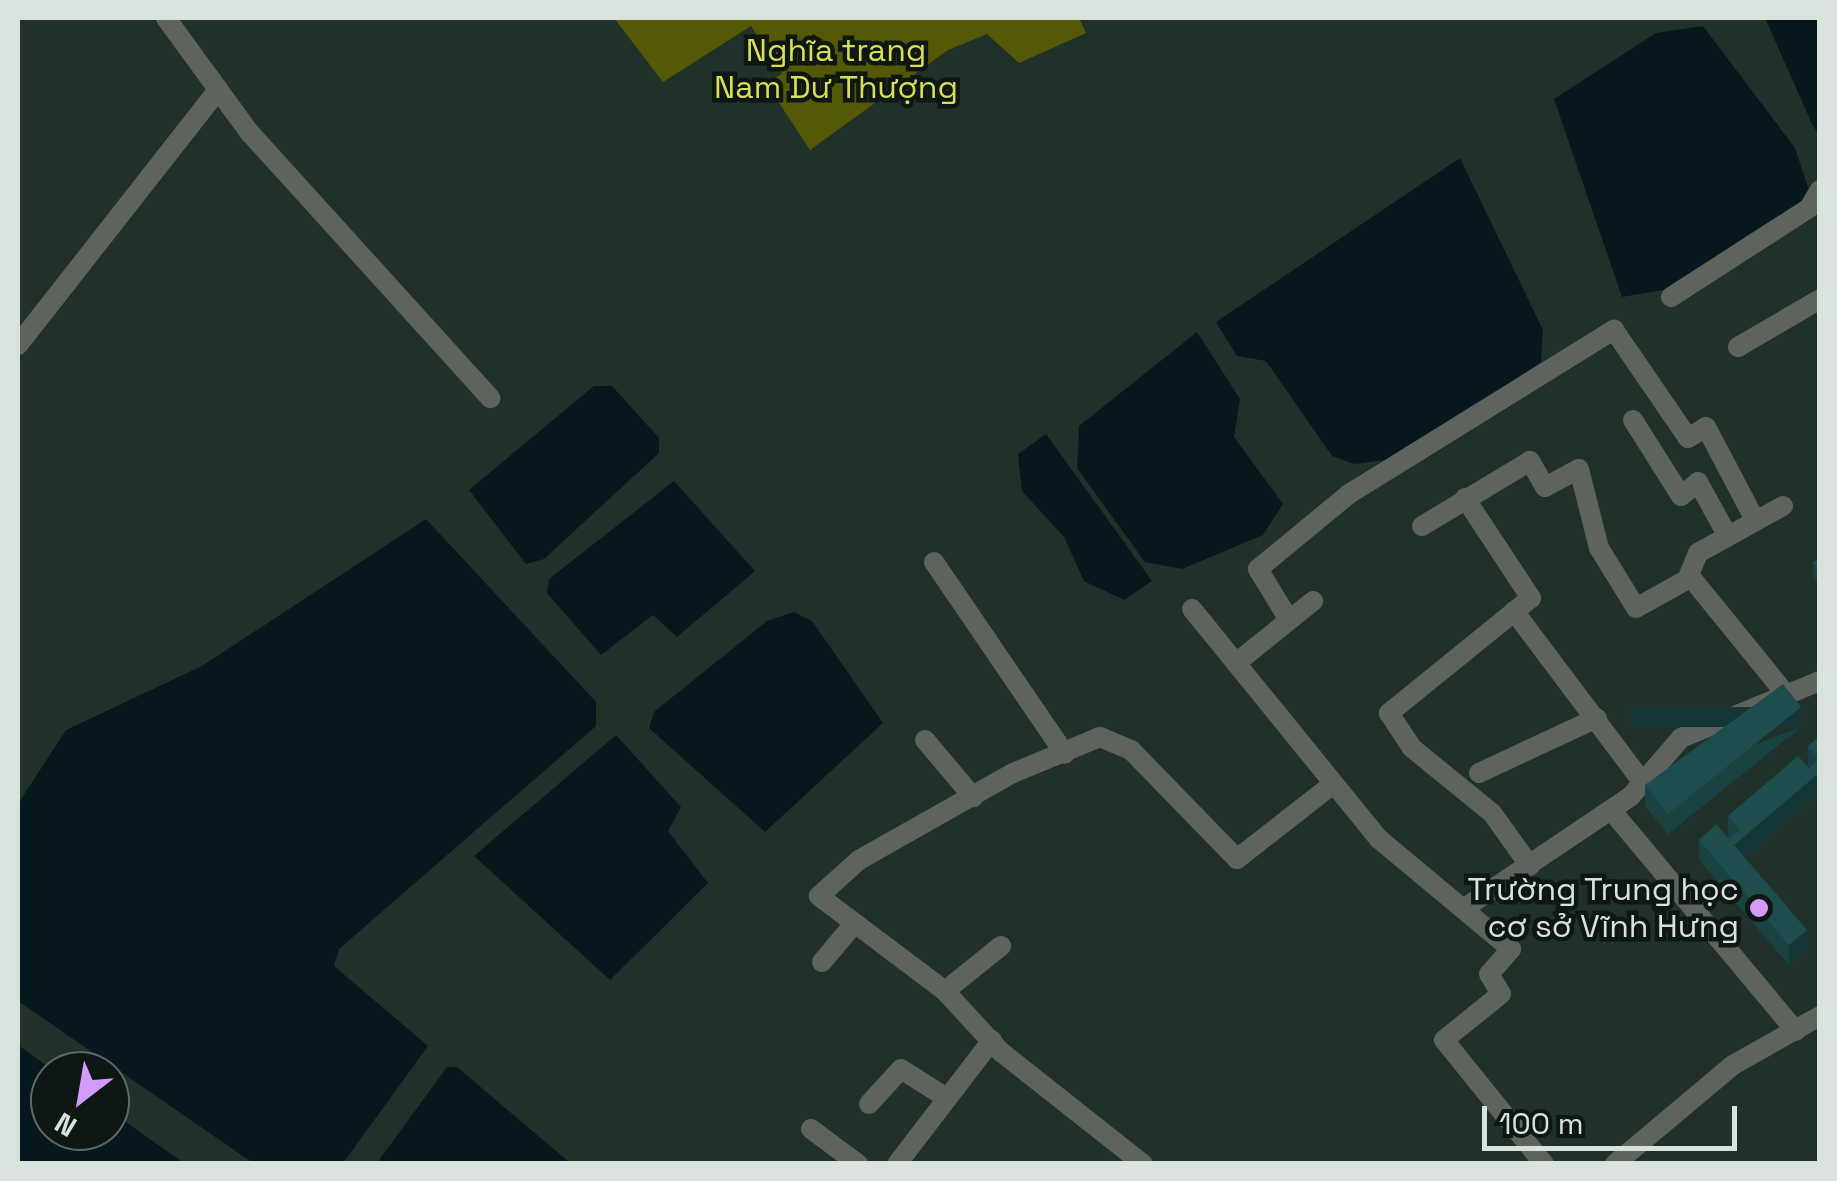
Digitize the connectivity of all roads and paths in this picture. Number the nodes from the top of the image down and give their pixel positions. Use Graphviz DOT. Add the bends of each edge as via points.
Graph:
graph roads {
  1 [pos="166,18"];
  2 [pos="219,89"];
  3 [pos="1820,190"];
  4 [pos="1671,297"];
  5 [pos="1820,299"];
  6 [pos="18,345"];
  7 [pos="1738,347"];
  8 [pos="490,398"];
  9 [pos="1633,420"];
  10 [pos="1465,498"];
  11 [pos="1783,506"];
  12 [pos="1754,518"];
  13 [pos="1422,526"];
  14 [pos="1726,533"];
  15 [pos="934,562"];
  16 [pos="1690,578"];
  17 [pos="1312,602"];
  18 [pos="1192,609"];
  19 [pos="1514,611"];
  20 [pos="1288,620"];
  21 [pos="1236,663"];
  22 [pos="1820,682"];
  23 [pos="1784,692"];
  24 [pos="1597,718"];
  25 [pos="925,740"];
  26 [pos="1065,754"];
  27 [pos="1479,772"];
  28 [pos="1641,780"];
  29 [pos="1333,784"];
  30 [pos="973,797"];
  31 [pos="1610,810"];
  32 [pos="1530,866"];
  33 [pos="1463,909"];
  34 [pos="854,924"];
  35 [pos="1001,946"];
  36 [pos="822,962"];
  37 [pos="945,991"];
  38 [pos="1820,1016"];
  39 [pos="1796,1031"];
  40 [pos="992,1040"];
  41 [pos="944,1098"];
  42 [pos="870,1104"];
  43 [pos="811,1129"];
  44 [pos="858,1164"];
  45 [pos="897,1164"];
  46 [pos="1142,1164"];
  47 [pos="1544,1164"];
  48 [pos="1615,1164"];
  1 -- 2 [label="street"];
  2 -- 6 [label="street"];
  2 -- 8 [label="street"];
  3 -- 4 [label="street" via="1810,208"];
  5 -- 7 [label="street"];
  9 -- 14 [label="street" via="1681,496 1698,482"];
  10 -- 13 [label="street"];
  10 -- 16 [label="street" via="1530,462 1545,487 1579,469 1598,548 1636,608"];
  10 -- 19 [label="street" via="1531,598"];
  11 -- 12 [label="street"];
  12 -- 14 [label="street"];
  12 -- 20 [label="street" via="1706,428 1688,438 1614,330 1349,494 1258,569"];
  14 -- 16 [label="street" via="1698,552"];
  15 -- 26 [label="street"];
  16 -- 23 [label="street"];
  17 -- 20 [label="street"];
  18 -- 21 [label="street"];
  19 -- 24 [label="street"];
  19 -- 32 [label="street" via="1389,714 1412,748 1492,813"];
  20 -- 21 [label="street"];
  21 -- 29 [label="street"];
  22 -- 23 [label="street"];
  23 -- 28 [label="street" via="1681,738"];
  24 -- 27 [label="street"];
  24 -- 28 [label="street"];
  25 -- 30 [label="street"];
  26 -- 29 [label="street" via="1100,736 1123,744 1237,859"];
  26 -- 30 [label="street"];
  28 -- 31 [label="street"];
  29 -- 33 [label="street" via="1379,839"];
  30 -- 34 [label="street" via="859,860 819,896"];
  31 -- 32 [label="street"];
  31 -- 39 [label="street"];
  32 -- 33 [label="street"];
  33 -- 47 [label="street" via="1511,949 1489,974 1500,994 1444,1040"];
  34 -- 36 [label="street"];
  34 -- 37 [label="street"];
  35 -- 37 [label="street"];
  37 -- 40 [label="street"];
  38 -- 39 [label="street"];
  39 -- 48 [label="street" via="1733,1065"];
  40 -- 41 [label="street"];
  40 -- 46 [label="street"];
  41 -- 42 [label="street" via="902,1069"];
  41 -- 45 [label="street"];
  43 -- 44 [label="street"];
}
